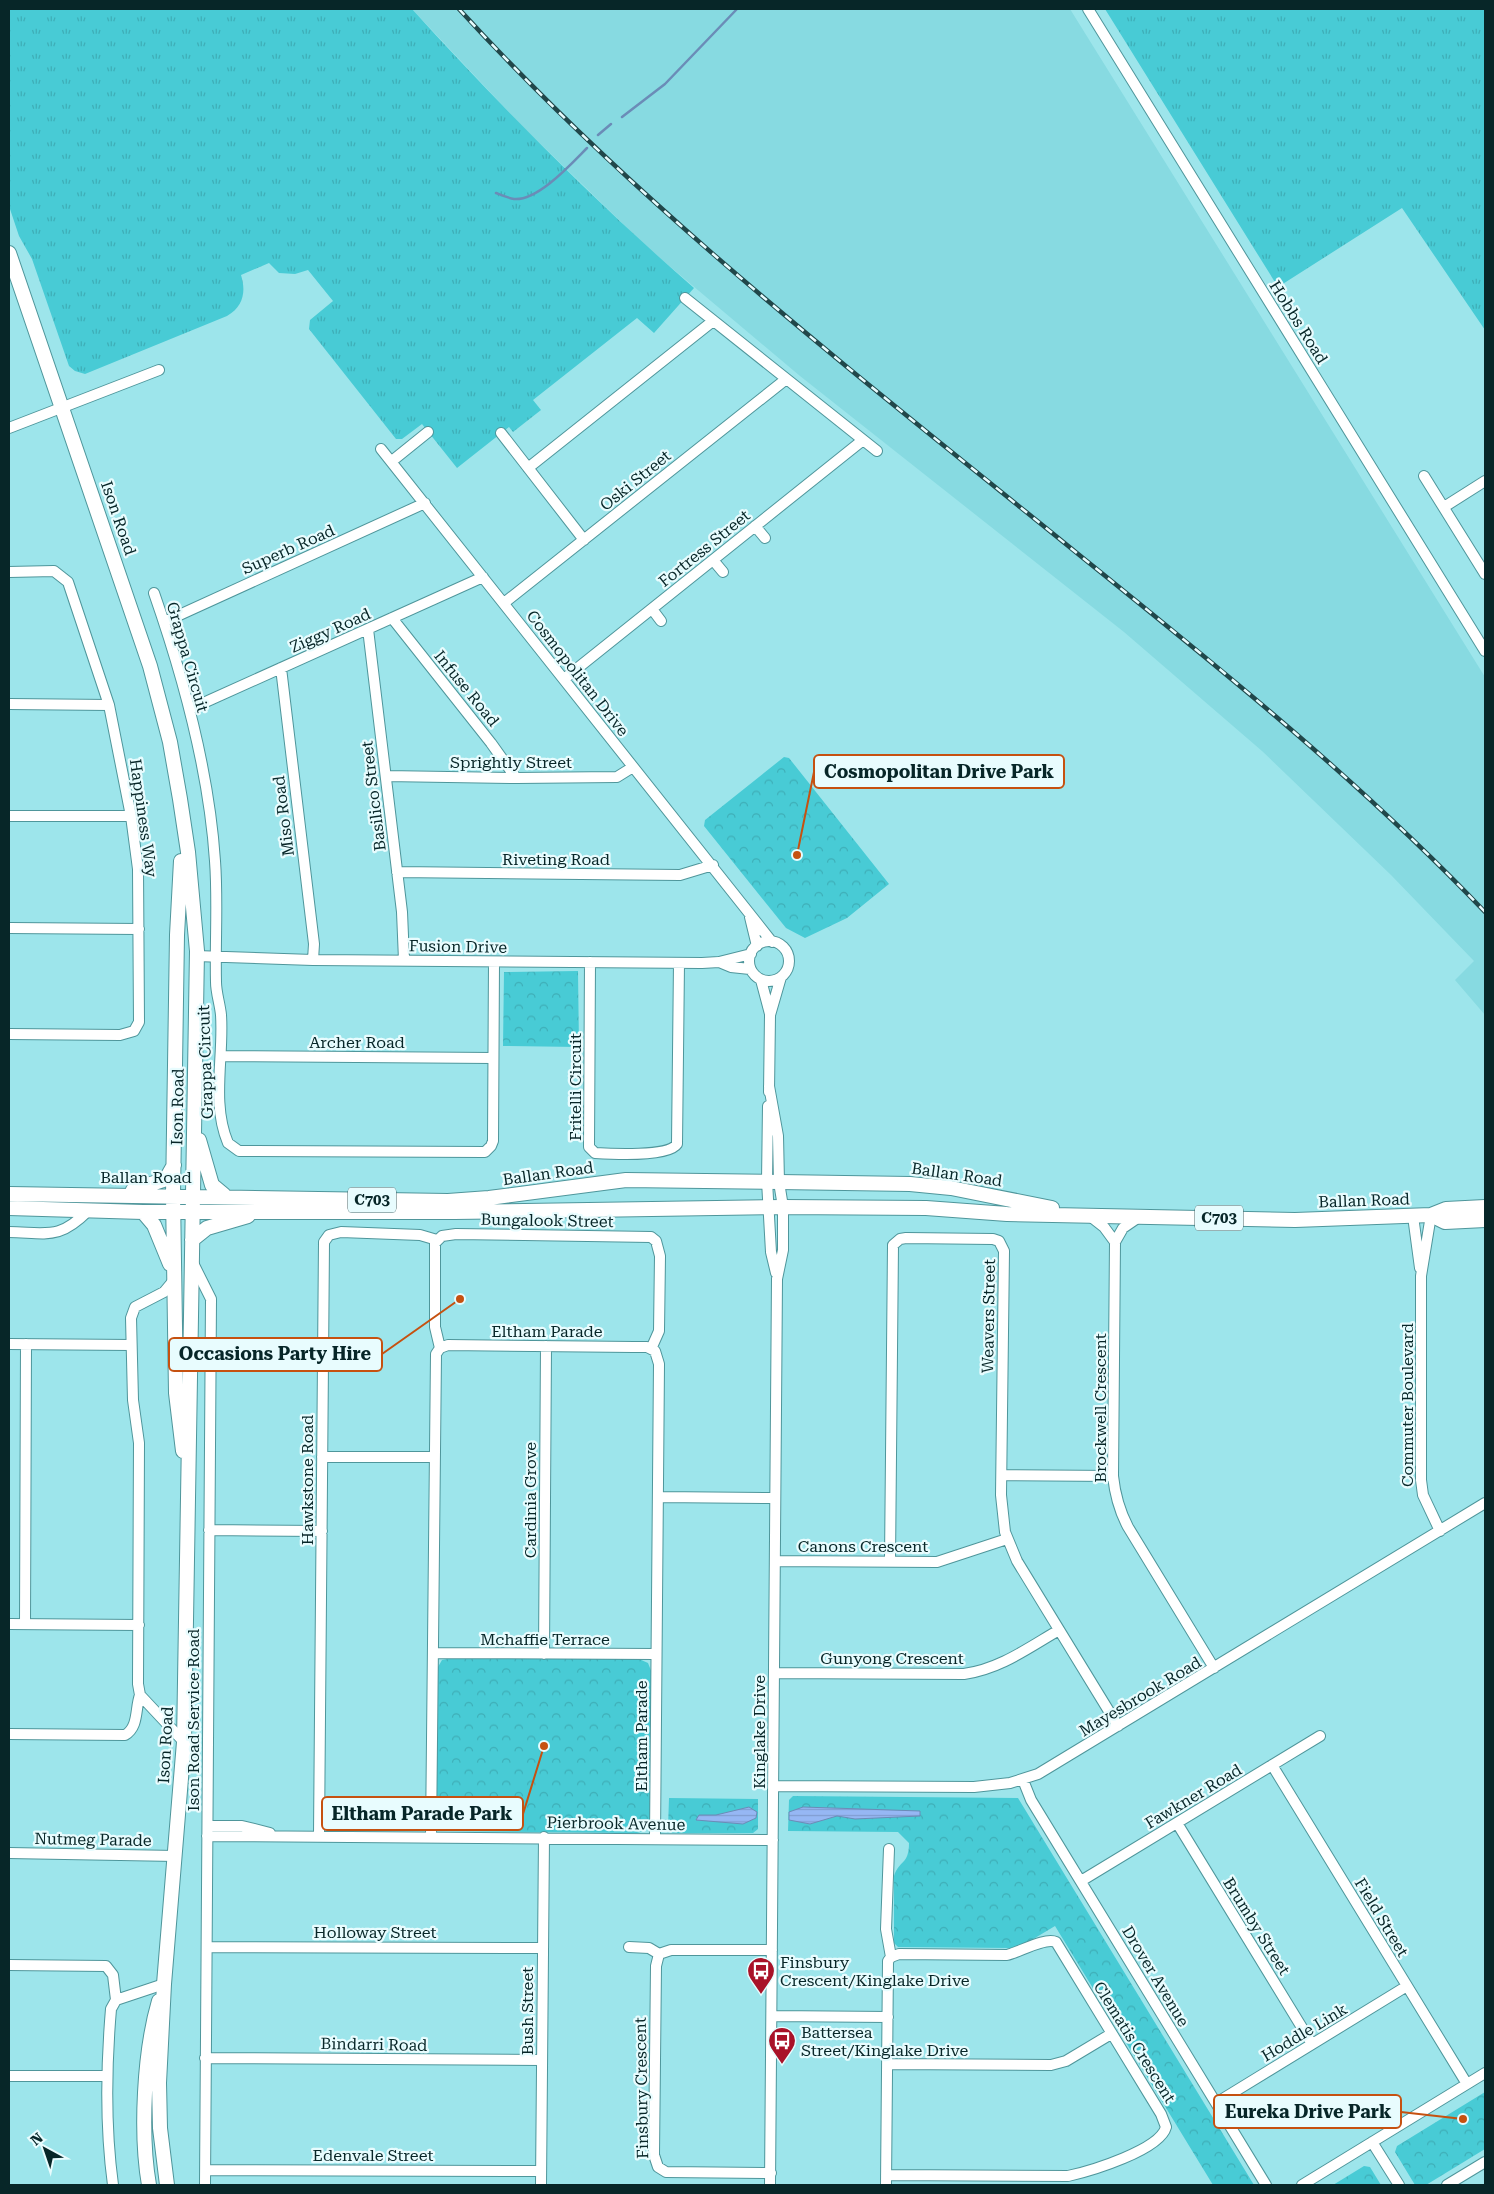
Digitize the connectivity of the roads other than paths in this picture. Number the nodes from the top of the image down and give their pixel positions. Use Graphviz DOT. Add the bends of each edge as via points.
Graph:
graph roads {
  1 [pos="1088,9"];
  2 [pos="9,253"];
  3 [pos="685,298"];
  4 [pos="713,321"];
  5 [pos="159,370"];
  6 [pos="785,380"];
  7 [pos="63,408"];
  8 [pos="9,428"];
  9 [pos="428,432"];
  10 [pos="501,433"];
  11 [pos="862,440"];
  12 [pos="382,449"];
  13 [pos="877,451"];
  14 [pos="392,461"];
  15 [pos="528,468"];
  16 [pos="1424,476"];
  17 [pos="1485,481"];
  18 [pos="425,503"];
  19 [pos="1444,507"];
  20 [pos="755,526"];
  21 [pos="765,538"];
  22 [pos="584,540"];
  23 [pos="712,560"];
  24 [pos="9,572"];
  25 [pos="722,572"];
  26 [pos="1485,574"];
  27 [pos="483,577"];
  28 [pos="154,593"];
  29 [pos="504,603"];
  30 [pos="652,609"];
  31 [pos="392,618"];
  32 [pos="662,621"];
  33 [pos="164,622"];
  34 [pos="368,629"];
  35 [pos="1485,651"];
  36 [pos="281,668"];
  37 [pos="564,679"];
  38 [pos="9,704"];
  39 [pos="108,705"];
  40 [pos="190,709"];
  41 [pos="633,767"];
  42 [pos="386,776"];
  43 [pos="516,778"];
  44 [pos="180,799"];
  45 [pos="9,816"];
  46 [pos="131,816"];
  47 [pos="713,865"];
  48 [pos="397,872"];
  49 [pos="750,917"];
  50 [pos="9,928"];
  51 [pos="138,929"];
  52 [pos="772,942"];
  53 [pos="754,950"];
  54 [pos="196,956"];
  55 [pos="216,956"];
  56 [pos="313,960"];
  57 [pos="404,960"];
  58 [pos="494,962"];
  59 [pos="590,962"];
  60 [pos="719,962"];
  61 [pos="679,963"];
  62 [pos="176,968"];
  63 [pos="750,969"];
  64 [pos="781,977"];
  65 [pos="761,980"];
  66 [pos="770,1015"];
  67 [pos="9,1034"];
  68 [pos="221,1056"];
  69 [pos="493,1058"];
  70 [pos="770,1086"];
  71 [pos="195,1117"];
  72 [pos="174,1165"];
  73 [pos="773,1181"];
  74 [pos="9,1194"];
  75 [pos="113,1194"];
  76 [pos="173,1195"];
  77 [pos="193,1195"];
  78 [pos="224,1195"];
  79 [pos="776,1207"];
  80 [pos="1485,1207"];
  81 [pos="9,1208"];
  82 [pos="89,1210"];
  83 [pos="193,1210"];
  84 [pos="174,1211"];
  85 [pos="268,1211"];
  86 [pos="143,1212"];
  87 [pos="1431,1215"];
  88 [pos="1089,1216"];
  89 [pos="1141,1216"];
  90 [pos="1413,1216"];
  91 [pos="1485,1220"];
  92 [pos="9,1232"];
  93 [pos="192,1240"];
  94 [pos="437,1240"];
  95 [pos="1115,1242"];
  96 [pos="192,1260"];
  97 [pos="1422,1276"];
  98 [pos="174,1280"];
  99 [pos="9,1344"];
  100 [pos="26,1344"];
  101 [pos="131,1345"];
  102 [pos="546,1346"];
  103 [pos="440,1348"];
  104 [pos="651,1349"];
  105 [pos="322,1457"];
  106 [pos="433,1457"];
  107 [pos="1002,1475"];
  108 [pos="1113,1476"];
  109 [pos="658,1497"];
  110 [pos="775,1498"];
  111 [pos="1485,1503"];
  112 [pos="189,1506"];
  113 [pos="209,1530"];
  114 [pos="322,1531"];
  115 [pos="1440,1531"];
  116 [pos="1007,1539"];
  117 [pos="775,1561"];
  118 [pos="890,1561"];
  119 [pos="9,1624"];
  120 [pos="25,1624"];
  121 [pos="139,1625"];
  122 [pos="1059,1630"];
  123 [pos="433,1652"];
  124 [pos="544,1654"];
  125 [pos="656,1654"];
  126 [pos="1214,1668"];
  127 [pos="774,1673"];
  128 [pos="140,1695"];
  129 [pos="1118,1726"];
  130 [pos="9,1734"];
  131 [pos="1320,1736"];
  132 [pos="184,1742"];
  133 [pos="1272,1765"];
  134 [pos="1023,1780"];
  135 [pos="773,1786"];
  136 [pos="1177,1823"];
  137 [pos="208,1831"];
  138 [pos="319,1835"];
  139 [pos="431,1836"];
  140 [pos="544,1837"];
  141 [pos="655,1838"];
  142 [pos="773,1840"];
  143 [pos="889,1849"];
  144 [pos="9,1853"];
  145 [pos="176,1856"];
  146 [pos="1081,1882"];
  147 [pos="207,1947"];
  148 [pos="629,1947"];
  149 [pos="543,1948"];
  150 [pos="772,1950"];
  151 [pos="659,1954"];
  152 [pos="891,1957"];
  153 [pos="9,1965"];
  154 [pos="164,1984"];
  155 [pos="1407,1986"];
  156 [pos="116,2000"];
  157 [pos="772,2016"];
  158 [pos="888,2016"];
  159 [pos="1111,2034"];
  160 [pos="1312,2044"];
  161 [pos="205,2058"];
  162 [pos="542,2060"];
  163 [pos="887,2064"];
  164 [pos="1485,2073"];
  165 [pos="9,2076"];
  166 [pos="106,2076"];
  167 [pos="1467,2084"];
  168 [pos="1216,2103"];
  169 [pos="1372,2142"];
  170 [pos="1485,2162"];
  171 [pos="205,2170"];
  172 [pos="541,2171"];
  173 [pos="770,2174"];
  174 [pos="886,2180"];
  175 [pos="113,2185"];
  176 [pos="149,2185"];
  177 [pos="167,2185"];
  178 [pos="205,2185"];
  179 [pos="541,2185"];
  180 [pos="770,2185"];
  181 [pos="1266,2185"];
  182 [pos="1302,2185"];
  183 [pos="1399,2185"];
  184 [pos="1448,2185"];
  1 -- 35 [label="street, Hobbs Road"];
  2 -- 7 [label="main road, Ison Road"];
  3 -- 4 [label="street"];
  4 -- 6 [label="street"];
  4 -- 15 [label="street"];
  5 -- 7 [label="street"];
  6 -- 11 [label="street"];
  6 -- 22 [label="street, Oski Street"];
  7 -- 8 [label="street"];
  7 -- 44 [label="main road, Ison Road" via="150,666 170,742"];
  9 -- 14 [label="street"];
  10 -- 15 [label="street"];
  11 -- 13 [label="street"];
  11 -- 20 [label="street, Fortress Street"];
  12 -- 14 [label="street, Cosmopolitan Drive"];
  14 -- 18 [label="street, Cosmopolitan Drive"];
  15 -- 22 [label="street"];
  16 -- 19 [label="street"];
  17 -- 19 [label="street"];
  18 -- 27 [label="street, Cosmopolitan Drive"];
  18 -- 33 [label="street, Superb Road"];
  19 -- 26 [label="street"];
  20 -- 21 [label="street"];
  20 -- 23 [label="street, Fortress Street"];
  22 -- 29 [label="street, Oski Street"];
  23 -- 25 [label="street"];
  23 -- 30 [label="street, Fortress Street"];
  24 -- 39 [label="street, Happiness Way" via="54,571 68,582"];
  27 -- 29 [label="street, Cosmopolitan Drive"];
  27 -- 31 [label="street, Ziggy Road"];
  28 -- 33 [label="street, Grappa Circuit"];
  29 -- 37 [label="street, Cosmopolitan Drive"];
  30 -- 32 [label="street"];
  30 -- 37 [label="street, Fortress Street"];
  31 -- 34 [label="street, Ziggy Road"];
  31 -- 43 [label="street, Infuse Road"];
  33 -- 40 [label="street, Grappa Circuit"];
  34 -- 36 [label="street, Ziggy Road"];
  34 -- 42 [label="street, Basilico Street"];
  36 -- 40 [label="street, Ziggy Road"];
  36 -- 56 [label="street, Miso Road" via="314,944"];
  37 -- 41 [label="street, Cosmopolitan Drive"];
  38 -- 39 [label="street"];
  39 -- 46 [label="street, Happiness Way"];
  40 -- 55 [label="street, Grappa Circuit" via="215,860"];
  41 -- 43 [label="street, Sprightly Street" via="617,777"];
  41 -- 47 [label="street, Cosmopolitan Drive"];
  42 -- 43 [label="street, Sprightly Street"];
  42 -- 48 [label="street, Basilico Street"];
  44 -- 54 [label="main road, Ison Road" via="188,852"];
  44 -- 62 [label="main road, Ison Road" via="181,885"];
  45 -- 46 [label="street"];
  46 -- 51 [label="street, Happiness Way" via="138,869"];
  47 -- 48 [label="street, Riveting Road" via="680,875"];
  47 -- 49 [label="street, Cosmopolitan Drive"];
  48 -- 57 [label="street, Basilico Street"];
  49 -- 52 [label="street, Cosmopolitan Drive"];
  49 -- 53 [label="street, Cosmopolitan Drive"];
  50 -- 51 [label="street"];
  51 -- 67 [label="street, Happiness Way" via="139,1022 134,1031 120,1035"];
  52 -- 53 [label="street"];
  52 -- 64 [label="street" via="787,954 787,969"];
  53 -- 60 [label="street, Fusion Drive"];
  53 -- 63 [label="street"];
  54 -- 55 [label="street, Fusion Drive"];
  54 -- 62 [label="main road" via="183,958"];
  54 -- 71 [label="main road, Ison Road"];
  55 -- 56 [label="street, Fusion Drive"];
  55 -- 68 [label="street, Grappa Circuit"];
  56 -- 57 [label="street, Fusion Drive"];
  57 -- 58 [label="street, Fusion Drive"];
  58 -- 59 [label="street, Fusion Drive"];
  58 -- 69 [label="street, Grappa Circuit"];
  59 -- 61 [label="street, Fusion Drive"];
  59 -- 61 [label="street, Fritelli Circuit" via="589,1147 595,1153 608,1154 668,1150 677,1144"];
  60 -- 61 [label="street, Fusion Drive"];
  60 -- 63 [label="street, Fusion Drive"];
  62 -- 72 [label="main road, Ison Road"];
  63 -- 65 [label="street"];
  64 -- 65 [label="street"];
  64 -- 66 [label="street"];
  65 -- 66 [label="street"];
  66 -- 70 [label="street"];
  68 -- 69 [label="street, Archer Road"];
  68 -- 69 [label="street, Grappa Circuit" via="220,1111 228,1143 239,1151 486,1152 493,1141"];
  70 -- 73 [label="street" via="778,1136"];
  70 -- 73 [label="street" via="766,1153"];
  71 -- 77 [label="main road, Ison Road"];
  71 -- 78 [label="main road" via="212,1185"];
  72 -- 75 [label="main road" via="169,1176 160,1182"];
  72 -- 76 [label="main road, Ison Road"];
  73 -- 78 [label="main road, Ballan Road / C703" via="626,1180 448,1201 286,1200"];
  73 -- 79 [label="street"];
  73 -- 88 [label="main road, Ballan Road / C703" via="943,1187"];
  74 -- 75 [label="main road, Ballan Road / C703"];
  75 -- 76 [label="main road, Ballan Road / C703"];
  76 -- 77 [label="main road, Ballan Road / C703"];
  76 -- 84 [label="main road, Ison Road"];
  77 -- 78 [label="main road, Ballan Road / C703"];
  77 -- 83 [label="main road, Ison Road"];
  79 -- 85 [label="main road, Ballan Road / C703"];
  79 -- 88 [label="main road, Ballan Road / C703" via="926,1208"];
  79 -- 110 [label="street, Kinglake Drive" via="783,1250 777,1279"];
  80 -- 87 [label="main road, Ballan Road / C703" via="1446,1209"];
  81 -- 82 [label="main road, Ballan Road / C703"];
  82 -- 86 [label="main road, Ballan Road / C703"];
  82 -- 92 [label="street" via="75,1224 59,1233"];
  83 -- 84 [label="main road, Ballan Road / C703"];
  83 -- 85 [label="main road, Ballan Road / C703"];
  83 -- 93 [label="main road, Ison Road"];
  84 -- 86 [label="main road, Ballan Road / C703"];
  84 -- 98 [label="main road, Ison Road"];
  85 -- 93 [label="main road" via="207,1228"];
  86 -- 98 [label="main road" via="151,1219 159,1236"];
  87 -- 90 [label="main road, Ballan Road / C703"];
  87 -- 91 [label="main road, Ballan Road / C703" via="1445,1222"];
  87 -- 97 [label="street, Commuter Boulevard"];
  88 -- 89 [label="main road, Ballan Road / C703"];
  88 -- 95 [label="street" via="1104,1226"];
  89 -- 90 [label="main road, Ballan Road / C703" via="1295,1220"];
  89 -- 95 [label="street" via="1123,1228"];
  90 -- 97 [label="street, Commuter Boulevard"];
  93 -- 96 [label="main road, Ison Road"];
  94 -- 103 [label="street" via="434,1250 435,1327"];
  94 -- 104 [label="street, Bungalook Street" via="456,1234 651,1237 657,1242 660,1256 659,1331"];
  94 -- 105 [label="street, Hawkstone Road" via="420,1234 341,1232 326,1238 323,1248"];
  95 -- 108 [label="street, Brockwell Crescent"];
  96 -- 112 [label="main road, Ison Road"];
  96 -- 113 [label="street, Ison Road Service Road" via="211,1299"];
  97 -- 115 [label="street, Commuter Boulevard" via="1422,1480 1423,1494"];
  98 -- 101 [label="street" via="164,1292 132,1311"];
  98 -- 112 [label="main road, Ison Road" via="176,1393"];
  99 -- 100 [label="street"];
  100 -- 101 [label="street"];
  100 -- 120 [label="street"];
  101 -- 121 [label="street" via="139,1443"];
  102 -- 103 [label="street, Eltham Parade" via="448,1345"];
  102 -- 104 [label="street, Eltham Parade"];
  102 -- 124 [label="street, Cardinia Grove"];
  103 -- 106 [label="street" via="434,1366"];
  104 -- 109 [label="street, Eltham Parade" via="658,1355 659,1364"];
  105 -- 106 [label="street"];
  105 -- 114 [label="street, Hawkstone Road"];
  106 -- 123 [label="street"];
  107 -- 108 [label="street"];
  107 -- 116 [label="street, Weavers Street" via="1002,1516"];
  107 -- 118 [label="street, Weavers Street" via="1002,1246 999,1241 985,1238 900,1239 893,1245 892,1252"];
  108 -- 126 [label="street, Brockwell Crescent" via="1120,1512 1128,1528"];
  109 -- 110 [label="street"];
  109 -- 125 [label="street, Eltham Parade"];
  110 -- 117 [label="street, Kinglake Drive"];
  111 -- 115 [label="street, Mayesbrook Road"];
  112 -- 132 [label="main road, Ison Road"];
  113 -- 114 [label="street"];
  113 -- 137 [label="street, Ison Road Service Road"];
  114 -- 138 [label="street, Hawkstone Road"];
  115 -- 126 [label="street, Mayesbrook Road"];
  116 -- 118 [label="street, Canons Crescent" via="937,1562"];
  116 -- 122 [label="street, Weavers Street"];
  117 -- 118 [label="street, Canons Crescent"];
  117 -- 127 [label="street, Kinglake Drive"];
  119 -- 120 [label="street"];
  120 -- 121 [label="street"];
  121 -- 128 [label="street"];
  122 -- 127 [label="street, Gunyong Crescent" via="1006,1661 979,1672"];
  122 -- 129 [label="street, Weavers Street"];
  123 -- 124 [label="street, Mchaffie Terrace"];
  123 -- 139 [label="street"];
  124 -- 125 [label="street, Mchaffie Terrace"];
  125 -- 141 [label="street, Eltham Parade"];
  126 -- 129 [label="street, Mayesbrook Road"];
  127 -- 135 [label="street, Kinglake Drive"];
  128 -- 130 [label="street" via="134,1726 125,1735"];
  128 -- 132 [label="street, Ison Road Service Road"];
  129 -- 134 [label="street, Mayesbrook Road" via="1043,1772"];
  131 -- 133 [label="street, Fawkner Road"];
  132 -- 145 [label="main road, Ison Road"];
  133 -- 136 [label="street, Fawkner Road"];
  133 -- 155 [label="street, Field Street"];
  134 -- 135 [label="street, Mayesbrook Road" via="974,1787"];
  134 -- 146 [label="street, Drover Avenue" via="1031,1800"];
  135 -- 142 [label="street, Kinglake Drive"];
  136 -- 146 [label="street, Fawkner Road"];
  136 -- 160 [label="street, Brumby Street"];
  137 -- 138 [label="street, Pierbrook Avenue" via="250,1827 278,1836"];
  137 -- 147 [label="street, Ison Road Service Road"];
  138 -- 139 [label="street, Pierbrook Avenue"];
  139 -- 140 [label="street, Pierbrook Avenue"];
  140 -- 141 [label="street, Pierbrook Avenue"];
  140 -- 149 [label="street, Bush Street"];
  141 -- 142 [label="street, Pierbrook Avenue"];
  142 -- 150 [label="street, Kinglake Drive"];
  143 -- 152 [label="street" via="886,1929"];
  144 -- 145 [label="street, Nutmeg Parade"];
  145 -- 154 [label="main road, Ison Road"];
  146 -- 168 [label="street, Drover Avenue"];
  147 -- 149 [label="street, Holloway Street"];
  147 -- 161 [label="street, Ison Road Service Road"];
  148 -- 151 [label="street" via="649,1948"];
  149 -- 162 [label="street, Bush Street"];
  150 -- 151 [label="street" via="671,1950"];
  150 -- 157 [label="street, Kinglake Drive"];
  151 -- 173 [label="street, Finsbury Crescent" via="656,1966 656,2163 660,2169 671,2172"];
  152 -- 158 [label="street" via="888,1961"];
  152 -- 159 [label="street, Clematis Crescent" via="899,1954 1007,1954 1052,1940"];
  153 -- 156 [label="street" via="106,1966 113,1975"];
  154 -- 156 [label="street"];
  154 -- 176 [label="main road, Ison Road" via="154,2018 146,2092"];
  154 -- 177 [label="main road, Ison Road" via="159,2083 160,2128"];
  155 -- 160 [label="street, Hoddle Link"];
  155 -- 167 [label="street, Field Street"];
  156 -- 166 [label="street" via="111,2009"];
  157 -- 158 [label="street"];
  157 -- 173 [label="street, Kinglake Drive"];
  158 -- 163 [label="street"];
  159 -- 163 [label="street" via="1066,2061 1052,2065"];
  159 -- 174 [label="street, Clematis Crescent" via="1165,2121 1165,2131 1154,2141 1121,2160 1068,2176"];
  160 -- 168 [label="street, Hoddle Link"];
  161 -- 162 [label="street, Bindarri Road"];
  161 -- 171 [label="street, Ison Road Service Road"];
  162 -- 172 [label="street, Bush Street"];
  163 -- 174 [label="street"];
  164 -- 167 [label="street"];
  165 -- 166 [label="street"];
  166 -- 175 [label="street" via="107,2142"];
  167 -- 169 [label="street"];
  168 -- 181 [label="street, Drover Avenue"];
  169 -- 182 [label="street"];
  169 -- 183 [label="street"];
  170 -- 184 [label="street"];
  171 -- 172 [label="street, Edenvale Street"];
  171 -- 178 [label="street, Ison Road Service Road"];
  172 -- 179 [label="street, Bush Street"];
  173 -- 180 [label="street, Kinglake Drive"];
}
